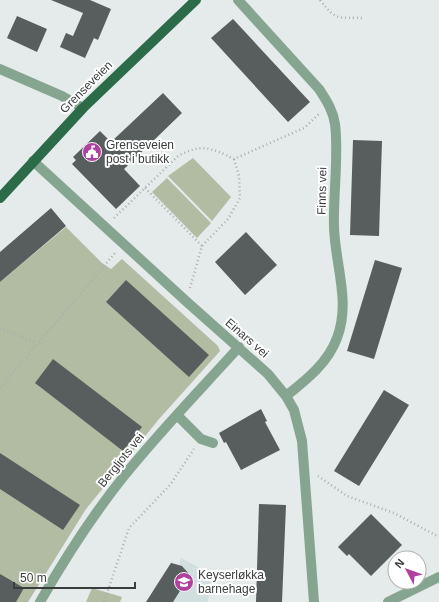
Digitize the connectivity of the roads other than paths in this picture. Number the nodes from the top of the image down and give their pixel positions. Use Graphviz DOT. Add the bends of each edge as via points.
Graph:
graph roads {
  1 [pos="196,0"];
  2 [pos="238,0"];
  3 [pos="0,69"];
  4 [pos="83,108"];
  5 [pos="33,161"];
  6 [pos="0,198"];
  7 [pos="239,347"];
  8 [pos="286,396"];
  9 [pos="177,415"];
  10 [pos="213,443"];
  11 [pos="439,577"];
  12 [pos="40,602"];
  13 [pos="314,602"];
  14 [pos="388,602"];
  1 -- 4 [label="main road, Grenseveien"];
  2 -- 8 [label="street, Finns vei" via="319,89 329,105 336,133 334,227 343,297 342,323 338,337 326,358 304,382"];
  3 -- 4 [label="street"];
  4 -- 5 [label="main road, Grenseveien"];
  5 -- 6 [label="main road, Grenseveien"];
  5 -- 7 [label="street, Einars vei"];
  7 -- 8 [label="street, Einars vei" via="268,374"];
  7 -- 9 [label="street, Bergljots vei"];
  8 -- 13 [label="street, Einars vei" via="299,426 305,470"];
  9 -- 10 [label="street" via="201,439"];
  9 -- 12 [label="street, Bergljots vei" via="141,454 99,508"];
  11 -- 14 [label="street"];
}
